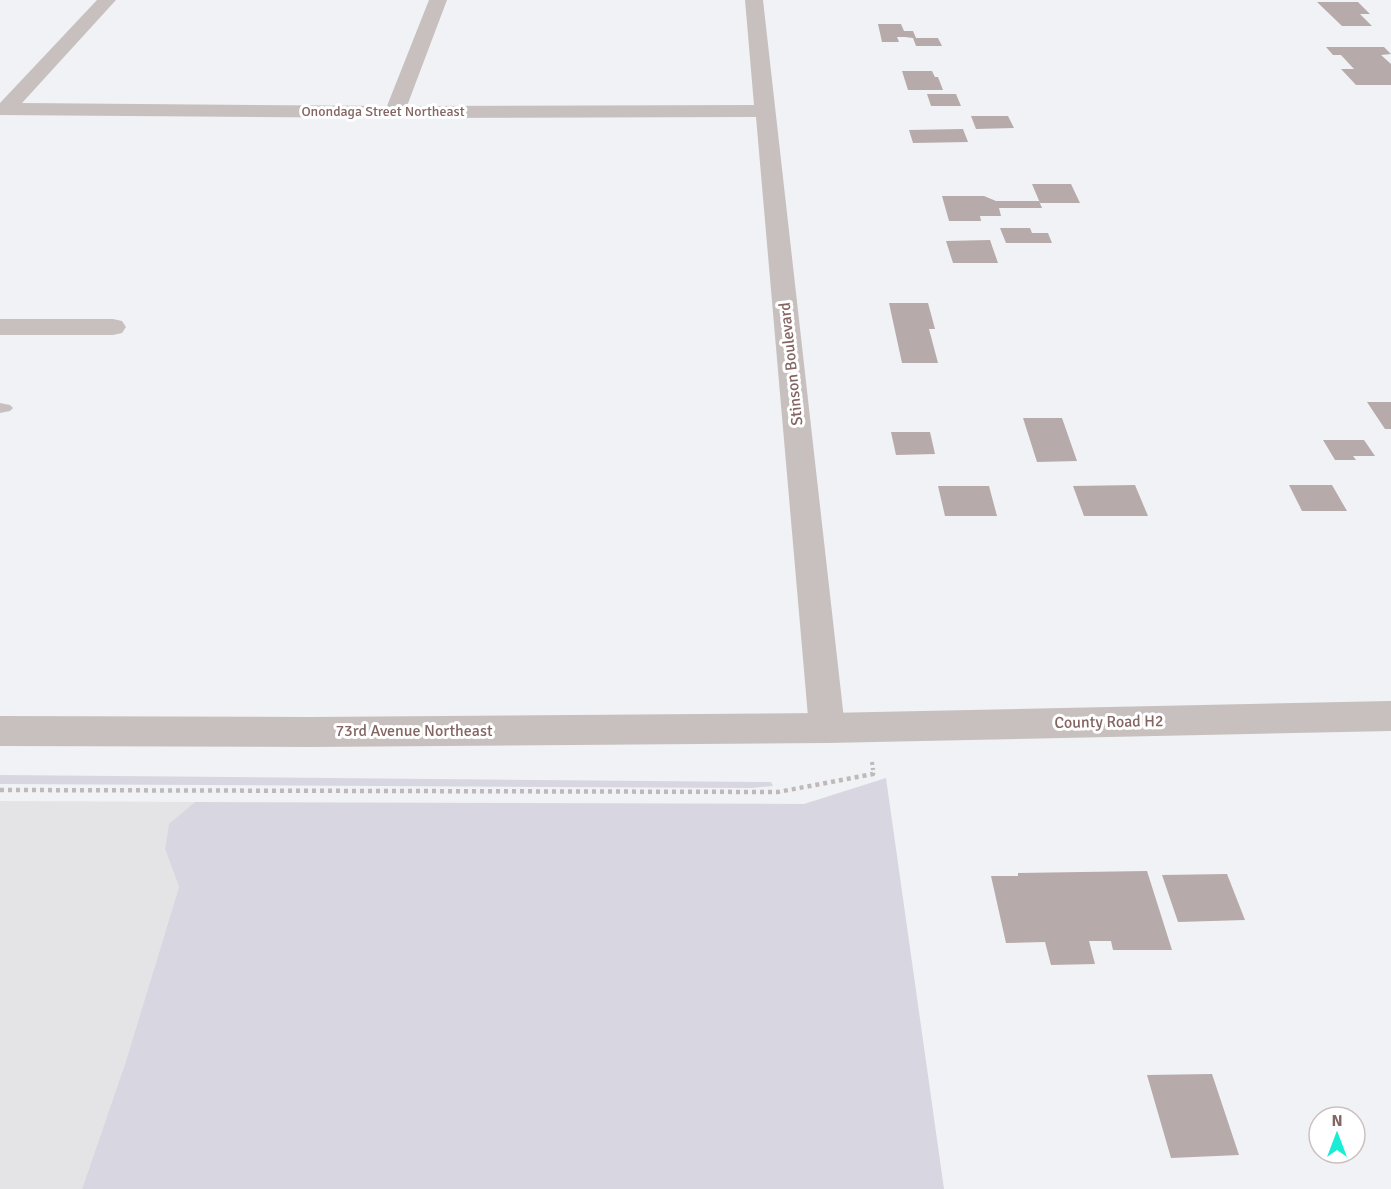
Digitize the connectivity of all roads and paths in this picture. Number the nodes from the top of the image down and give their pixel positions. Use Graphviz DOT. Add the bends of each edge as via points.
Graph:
graph roads {
  1 [pos="107,0"];
  2 [pos="438,0"];
  3 [pos="754,0"];
  4 [pos="3,109"];
  5 [pos="766,111"];
  6 [pos="395,112"];
  7 [pos="0,327"];
  8 [pos="113,327"];
  9 [pos="1391,716"];
  10 [pos="827,728"];
  11 [pos="0,730"];
  1 -- 4 [label="street"];
  2 -- 6 [label="street"];
  3 -- 5 [label="street, Stinson Boulevard"];
  4 -- 6 [label="street, Onondaga Street Northeast"];
  5 -- 6 [label="street, Onondaga Street Northeast"];
  5 -- 10 [label="street, Stinson Boulevard"];
  7 -- 8 [label="street"];
  9 -- 10 [label="street, County Road H2"];
  10 -- 11 [label="street, 73rd Avenue Northeast"];
}
